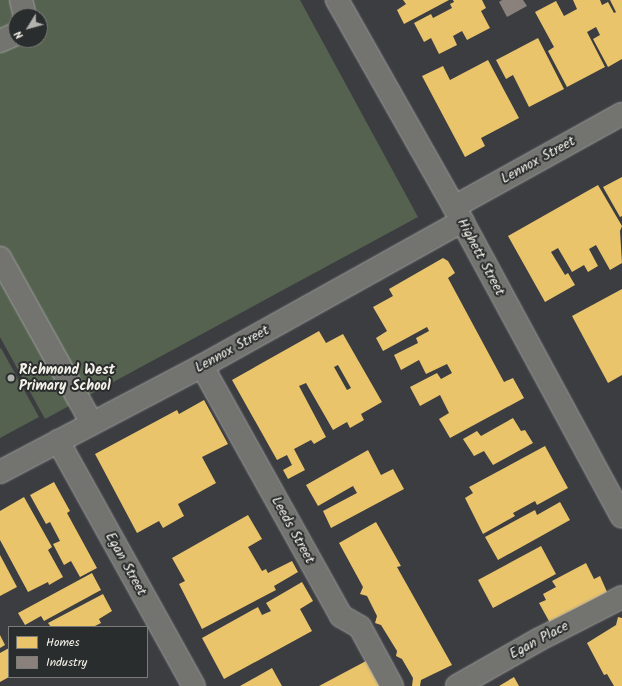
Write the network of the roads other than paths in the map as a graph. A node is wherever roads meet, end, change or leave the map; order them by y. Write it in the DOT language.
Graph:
graph roads {
  1 [pos="338,1"];
  2 [pos="622,114"];
  3 [pos="458,214"];
  4 [pos="0,258"];
  5 [pos="202,366"];
  6 [pos="92,423"];
  7 [pos="58,441"];
  8 [pos="0,472"];
  9 [pos="622,517"];
  10 [pos="622,597"];
  11 [pos="194,686"];
  12 [pos="392,686"];
  13 [pos="457,686"];
  1 -- 3 [label="street, Highett Street"];
  2 -- 3 [label="street, Lennox Street"];
  3 -- 5 [label="street, Lennox Street"];
  3 -- 9 [label="street, Highett Street"];
  4 -- 6 [label="street"];
  5 -- 6 [label="street, Lennox Street"];
  5 -- 12 [label="street, Leeds Street"];
  6 -- 7 [label="street, Lennox Street"];
  7 -- 8 [label="street, Lennox Street"];
  7 -- 11 [label="street, Egan Street"];
  10 -- 13 [label="street, Egan Place"];
}
